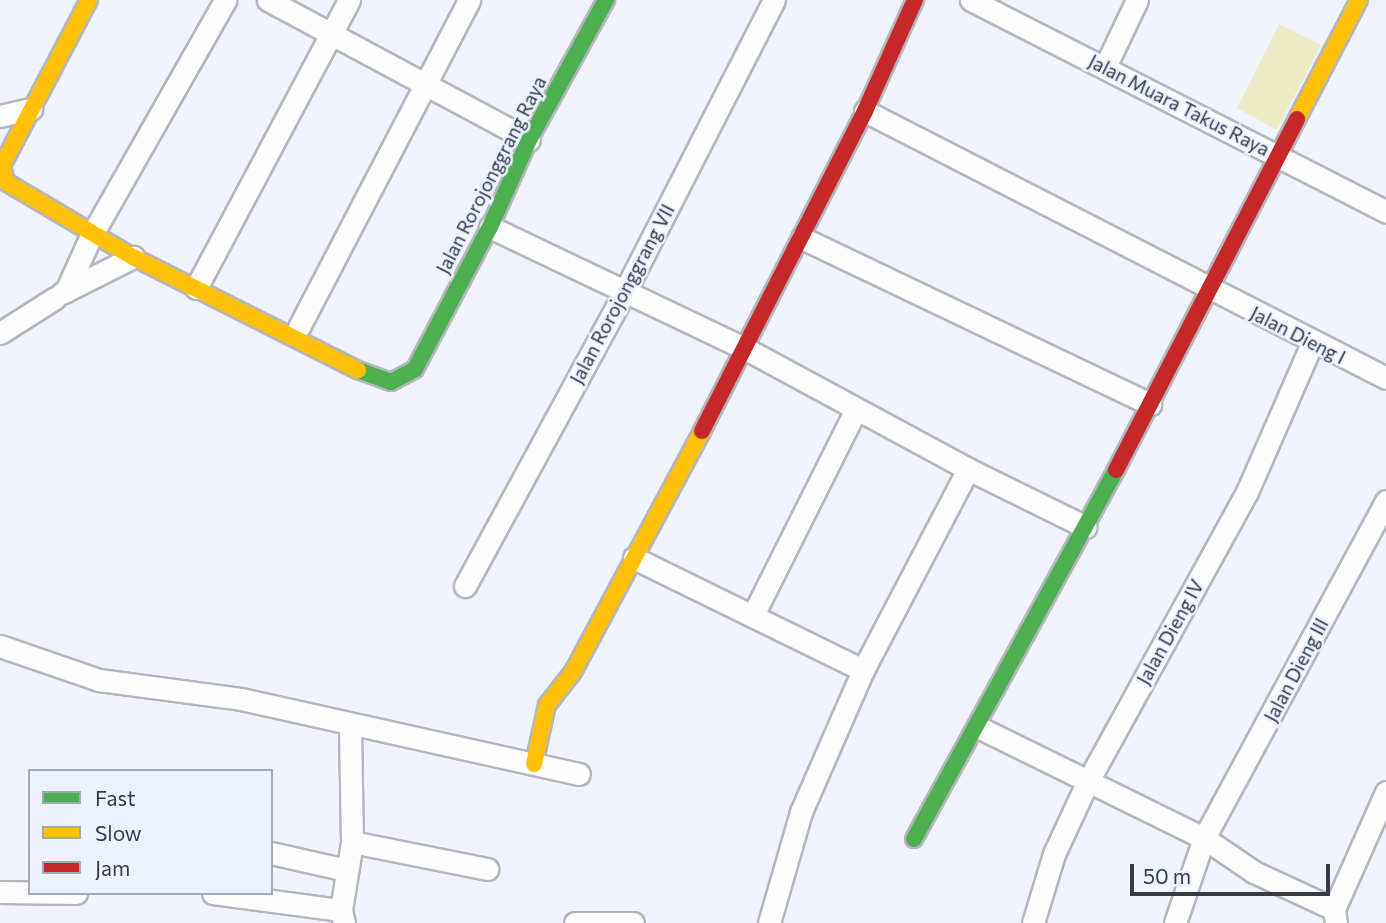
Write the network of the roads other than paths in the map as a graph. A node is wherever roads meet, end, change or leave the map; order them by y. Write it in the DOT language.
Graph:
graph roads {
  1 [pos="89,0"];
  2 [pos="225,0"];
  3 [pos="268,0"];
  4 [pos="349,0"];
  5 [pos="470,0"];
  6 [pos="606,0"];
  7 [pos="774,0"];
  8 [pos="915,0"];
  9 [pos="971,0"];
  10 [pos="1137,0"];
  11 [pos="1359,0"];
  12 [pos="997,6"];
  13 [pos="332,34"];
  14 [pos="1105,67"];
  15 [pos="424,86"];
  16 [pos="31,108"];
  17 [pos="865,111"];
  18 [pos="0,117"];
  19 [pos="529,140"];
  20 [pos="1280,158"];
  21 [pos="1386,211"];
  22 [pos="490,227"];
  23 [pos="93,233"];
  24 [pos="802,238"];
  25 [pos="133,257"];
  26 [pos="196,288"];
  27 [pos="625,291"];
  28 [pos="1211,291"];
  29 [pos="61,294"];
  30 [pos="299,327"];
  31 [pos="0,333"];
  32 [pos="1312,343"];
  33 [pos="746,349"];
  34 [pos="1386,378"];
  35 [pos="1150,404"];
  36 [pos="856,409"];
  37 [pos="968,469"];
  38 [pos="1386,501"];
  39 [pos="1086,527"];
  40 [pos="634,558"];
  41 [pos="465,586"];
  42 [pos="753,615"];
  43 [pos="0,646"];
  44 [pos="863,670"];
  45 [pos="350,724"];
  46 [pos="978,727"];
  47 [pos="534,764"];
  48 [pos="579,774"];
  49 [pos="1087,783"];
  50 [pos="1386,792"];
  51 [pos="1204,838"];
  52 [pos="914,839"];
  53 [pos="352,842"];
  54 [pos="273,853"];
  55 [pos="486,869"];
  56 [pos="346,870"];
  57 [pos="0,891"];
  58 [pos="28,892"];
  59 [pos="224,895"];
  60 [pos="342,916"];
  61 [pos="1335,916"];
  62 [pos="575,923"];
  63 [pos="633,923"];
  64 [pos="769,923"];
  65 [pos="1033,923"];
  66 [pos="1175,923"];
  1 -- 16 [label="street"];
  2 -- 23 [label="street"];
  3 -- 13 [label="street"];
  4 -- 13 [label="street"];
  5 -- 15 [label="street"];
  6 -- 19 [label="street, Jalan Rorojonggrang Raya"];
  7 -- 27 [label="street, Jalan Rorojonggrang VII"];
  8 -- 17 [label="street"];
  9 -- 12 [label="street, Jalan Muara Takus Raya"];
  10 -- 14 [label="street"];
  11 -- 20 [label="street"];
  12 -- 14 [label="street, Jalan Muara Takus Raya"];
  13 -- 15 [label="street"];
  13 -- 26 [label="street"];
  14 -- 20 [label="street, Jalan Muara Takus Raya"];
  15 -- 19 [label="street"];
  15 -- 30 [label="street"];
  16 -- 18 [label="street"];
  16 -- 23 [label="street"];
  17 -- 24 [label="street"];
  17 -- 28 [label="street, Jalan Dieng I"];
  19 -- 22 [label="street, Jalan Rorojonggrang Raya"];
  20 -- 21 [label="street, Jalan Muara Takus Raya"];
  20 -- 28 [label="street"];
  22 -- 26 [label="street, Jalan Rorojonggrang Raya"];
  22 -- 27 [label="street"];
  23 -- 25 [label="street"];
  23 -- 29 [label="street"];
  24 -- 33 [label="street"];
  24 -- 35 [label="street"];
  25 -- 26 [label="street"];
  25 -- 29 [label="street"];
  27 -- 33 [label="street"];
  27 -- 41 [label="street, Jalan Rorojonggrang VII"];
  28 -- 32 [label="street, Jalan Dieng I"];
  28 -- 35 [label="street"];
  29 -- 31 [label="street"];
  32 -- 34 [label="street, Jalan Dieng I"];
  32 -- 49 [label="street, Jalan Dieng IV"];
  33 -- 36 [label="street"];
  33 -- 40 [label="street"];
  35 -- 39 [label="street"];
  36 -- 37 [label="street"];
  36 -- 42 [label="street"];
  37 -- 39 [label="street"];
  37 -- 44 [label="street"];
  38 -- 51 [label="street, Jalan Dieng III"];
  39 -- 46 [label="street"];
  40 -- 42 [label="street"];
  40 -- 47 [label="street"];
  42 -- 44 [label="street"];
  43 -- 45 [label="street"];
  44 -- 64 [label="street"];
  45 -- 47 [label="street"];
  45 -- 53 [label="street"];
  46 -- 49 [label="street"];
  46 -- 52 [label="street"];
  47 -- 48 [label="street"];
  49 -- 51 [label="street"];
  49 -- 65 [label="street, Jalan Dieng IV"];
  50 -- 61 [label="street"];
  51 -- 61 [label="street"];
  51 -- 66 [label="street, Jalan Dieng III"];
  53 -- 55 [label="street"];
  53 -- 56 [label="street"];
  54 -- 56 [label="street"];
  56 -- 60 [label="street"];
  57 -- 58 [label="street"];
  59 -- 60 [label="street"];
  62 -- 63 [label="street"];
}
